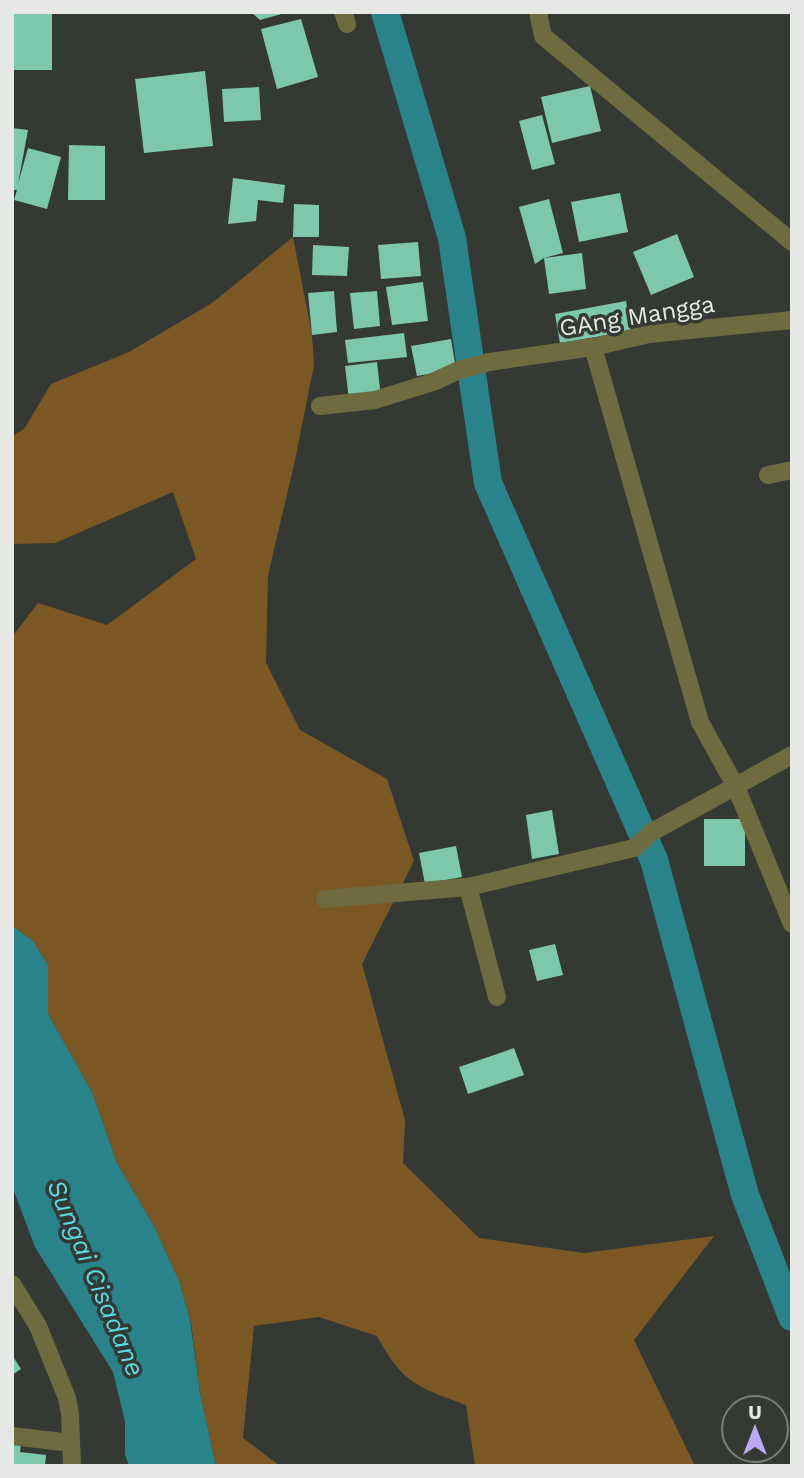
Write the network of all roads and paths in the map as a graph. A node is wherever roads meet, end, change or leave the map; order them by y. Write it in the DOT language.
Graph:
graph roads {
  1 [pos="538,12"];
  2 [pos="792,242"];
  3 [pos="792,320"];
  4 [pos="593,347"];
  5 [pos="320,406"];
  6 [pos="792,470"];
  7 [pos="768,475"];
  8 [pos="792,754"];
  9 [pos="736,787"];
  10 [pos="468,887"];
  11 [pos="325,899"];
  12 [pos="792,924"];
  13 [pos="497,997"];
  14 [pos="12,1284"];
  15 [pos="12,1436"];
  16 [pos="71,1443"];
  17 [pos="72,1466"];
  1 -- 2 [label="street"];
  3 -- 4 [label="street, GAng Mangga"];
  4 -- 5 [label="street, GAng Mangga"];
  4 -- 9 [label="street"];
  6 -- 7 [label="street"];
  8 -- 9 [label="street"];
  9 -- 10 [label="street"];
  9 -- 12 [label="street"];
  10 -- 11 [label="street"];
  10 -- 13 [label="street"];
  14 -- 16 [label="street"];
  15 -- 16 [label="street"];
  16 -- 17 [label="street"];
}
